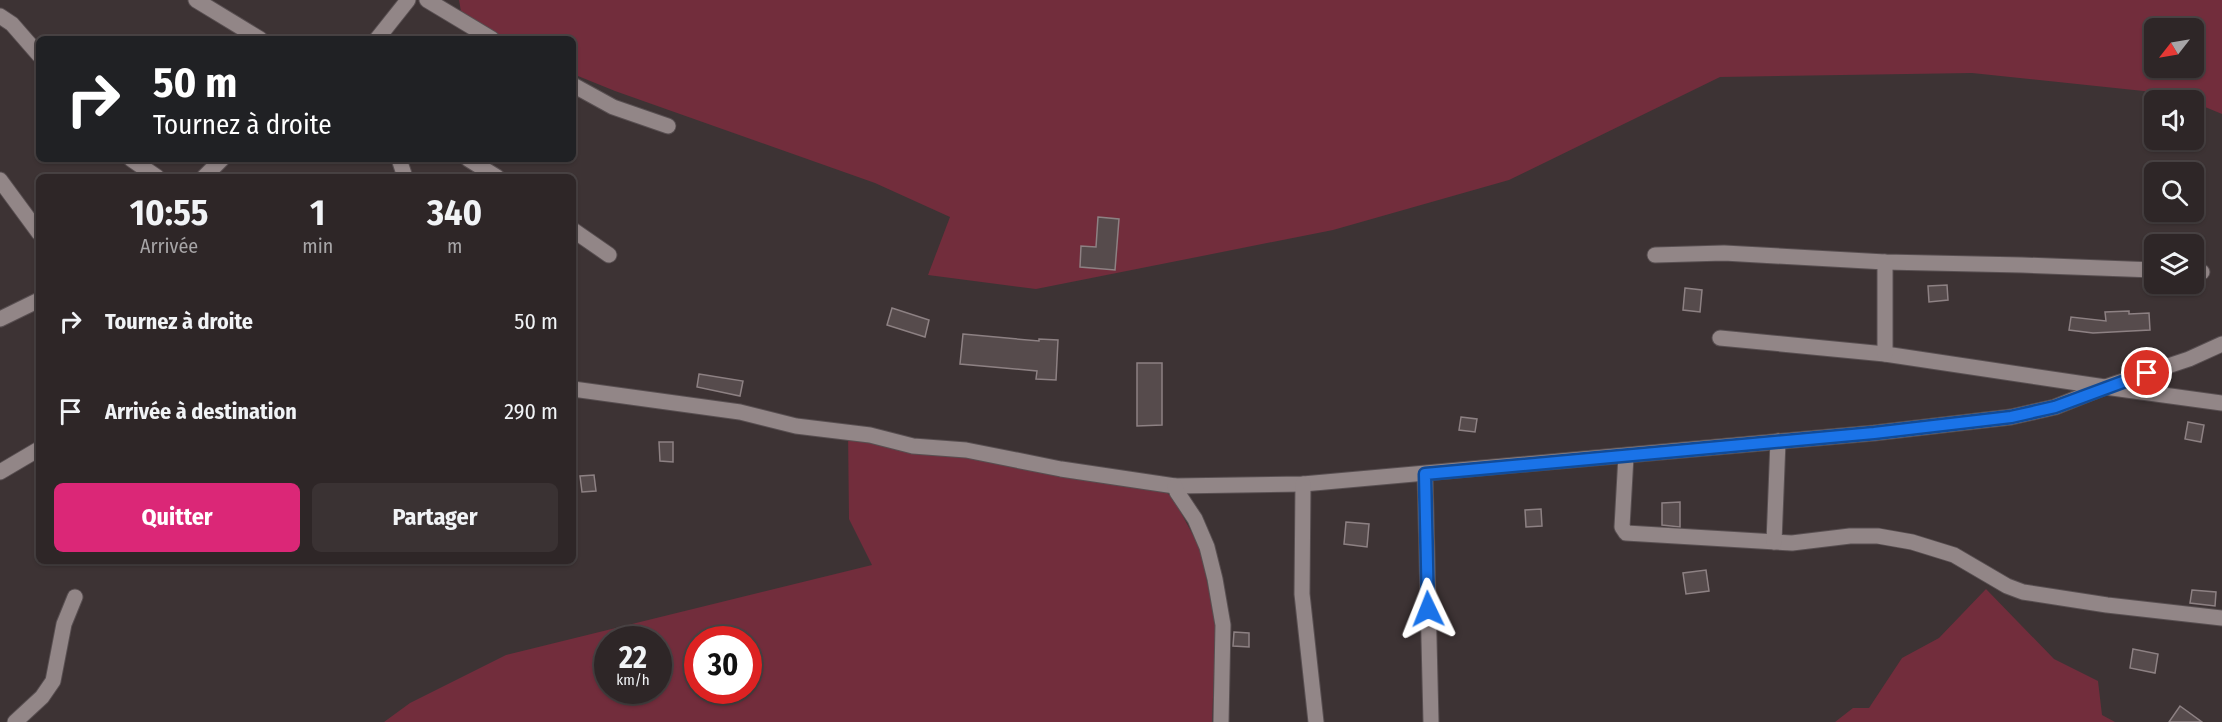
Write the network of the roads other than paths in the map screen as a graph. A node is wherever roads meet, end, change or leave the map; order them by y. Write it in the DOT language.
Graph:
graph roads {
  1 [pos="196,0"];
  2 [pos="408,0"];
  3 [pos="428,0"];
  4 [pos="0,16"];
  5 [pos="255,36"];
  6 [pos="378,36"];
  7 [pos="487,36"];
  8 [pos="36,52"];
  9 [pos="576,87"];
  10 [pos="668,126"];
  11 [pos="135,162"];
  12 [pos="219,162"];
  13 [pos="473,162"];
  14 [pos="153,174"];
  15 [pos="207,174"];
  16 [pos="492,174"];
  17 [pos="0,180"];
  18 [pos="36,229"];
  19 [pos="576,232"];
  20 [pos="609,255"];
  21 [pos="1655,255"];
  22 [pos="1885,262"];
  23 [pos="2144,270"];
  24 [pos="36,301"];
  25 [pos="0,319"];
  26 [pos="1719,338"];
  27 [pos="2222,344"];
  28 [pos="1885,354"];
  29 [pos="2105,387"];
  30 [pos="576,389"];
  31 [pos="2222,404"];
  32 [pos="1778,441"];
  33 [pos="36,451"];
  34 [pos="1626,456"];
  35 [pos="0,472"];
  36 [pos="1425,474"];
  37 [pos="1303,484"];
  38 [pos="1175,486"];
  39 [pos="1774,542"];
  40 [pos="75,597"];
  41 [pos="2222,618"];
  42 [pos="15,722"];
  43 [pos="1221,722"];
  44 [pos="1316,722"];
  45 [pos="1431,722"];
  1 -- 5 [label="street"];
  2 -- 6 [label="street"];
  3 -- 7 [label="street"];
  4 -- 8 [label="street"];
  9 -- 10 [label="street"];
  11 -- 14 [label="street"];
  12 -- 15 [label="street"];
  13 -- 16 [label="street"];
  17 -- 18 [label="street"];
  19 -- 20 [label="street"];
  21 -- 22 [label="street"];
  22 -- 23 [label="street"];
  22 -- 28 [label="street"];
  24 -- 25 [label="street"];
  26 -- 28 [label="street"];
  27 -- 29 [label="street"];
  28 -- 29 [label="street"];
  29 -- 31 [label="street"];
  29 -- 32 [label="street"];
  30 -- 38 [label="street"];
  32 -- 34 [label="street"];
  32 -- 39 [label="street"];
  33 -- 35 [label="street"];
  34 -- 36 [label="street"];
  34 -- 39 [label="street"];
  36 -- 37 [label="street"];
  36 -- 45 [label="street"];
  37 -- 38 [label="street"];
  37 -- 44 [label="street"];
  38 -- 43 [label="street"];
  39 -- 41 [label="street"];
  40 -- 42 [label="street"];
}
